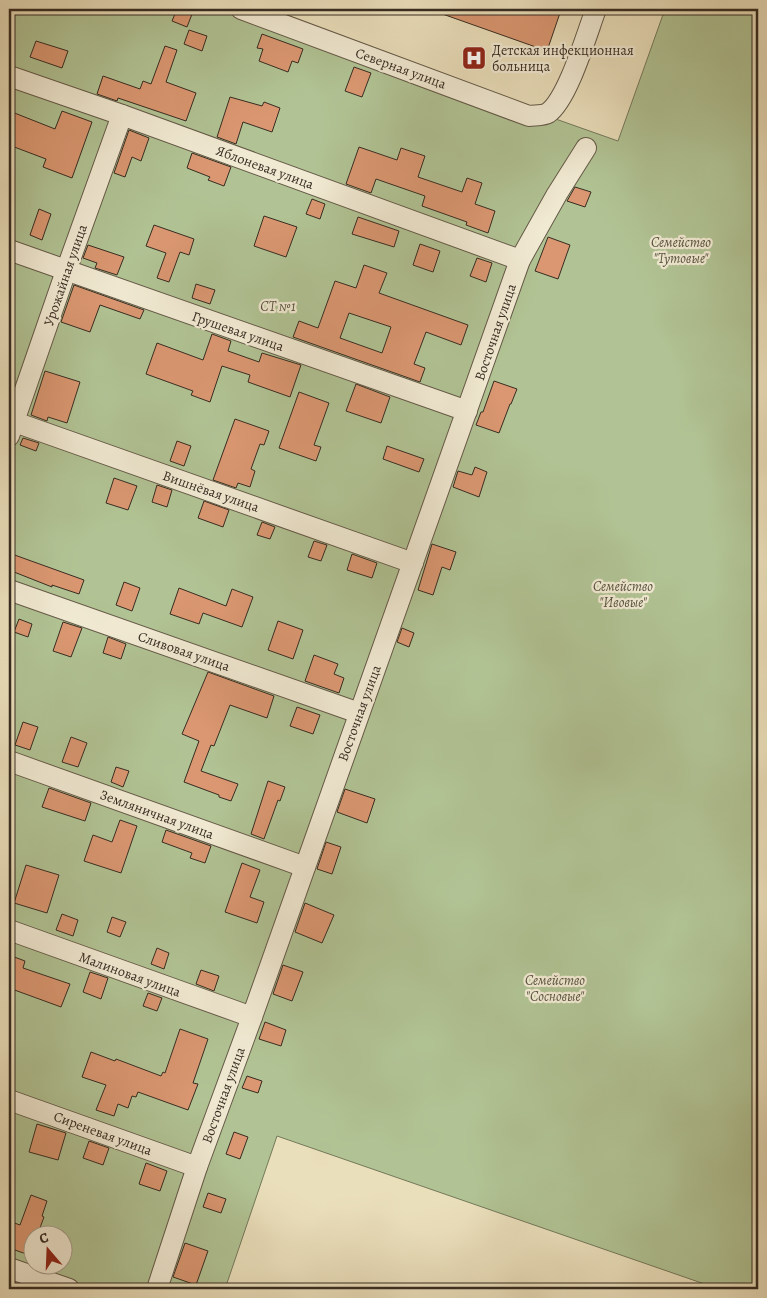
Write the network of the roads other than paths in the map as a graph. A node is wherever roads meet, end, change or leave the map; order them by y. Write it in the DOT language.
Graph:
graph roads {
  1 [pos="241,9"];
  2 [pos="596,9"];
  3 [pos="9,76"];
  4 [pos="122,115"];
  5 [pos="586,148"];
  6 [pos="9,250"];
  7 [pos="520,260"];
  8 [pos="66,271"];
  9 [pos="467,411"];
  10 [pos="10,426"];
  11 [pos="413,563"];
  12 [pos="9,590"];
  13 [pos="359,713"];
  14 [pos="9,761"];
  15 [pos="305,866"];
  16 [pos="9,930"];
  17 [pos="252,1018"];
  18 [pos="9,1100"];
  19 [pos="197,1167"];
  20 [pos="9,1268"];
  21 [pos="69,1289"];
  22 [pos="157,1289"];
  1 -- 2 [label="street, Северная улица"];
  3 -- 4 [label="street, Яблоневая улица"];
  4 -- 7 [label="street, Яблоневая улица"];
  4 -- 8 [label="street, Урожайная улица"];
  5 -- 7 [label="street, Восточная улица"];
  6 -- 8 [label="street, Грушевая улица"];
  7 -- 9 [label="street, Восточная улица"];
  8 -- 9 [label="street, Грушевая улица"];
  8 -- 10 [label="street, Урожайная улица"];
  9 -- 11 [label="street, Восточная улица"];
  10 -- 11 [label="street, Вишнёвая улица"];
  11 -- 13 [label="street, Восточная улица"];
  12 -- 13 [label="street, Сливовая улица"];
  13 -- 15 [label="street, Восточная улица"];
  14 -- 15 [label="street, Земляничная улица"];
  15 -- 17 [label="street, Восточная улица"];
  16 -- 17 [label="street, Малиновая улица"];
  17 -- 19 [label="street, Восточная улица"];
  18 -- 19 [label="street, Сиреневая улица"];
  19 -- 22 [label="street, Восточная улица"];
  20 -- 21 [label="street"];
}
